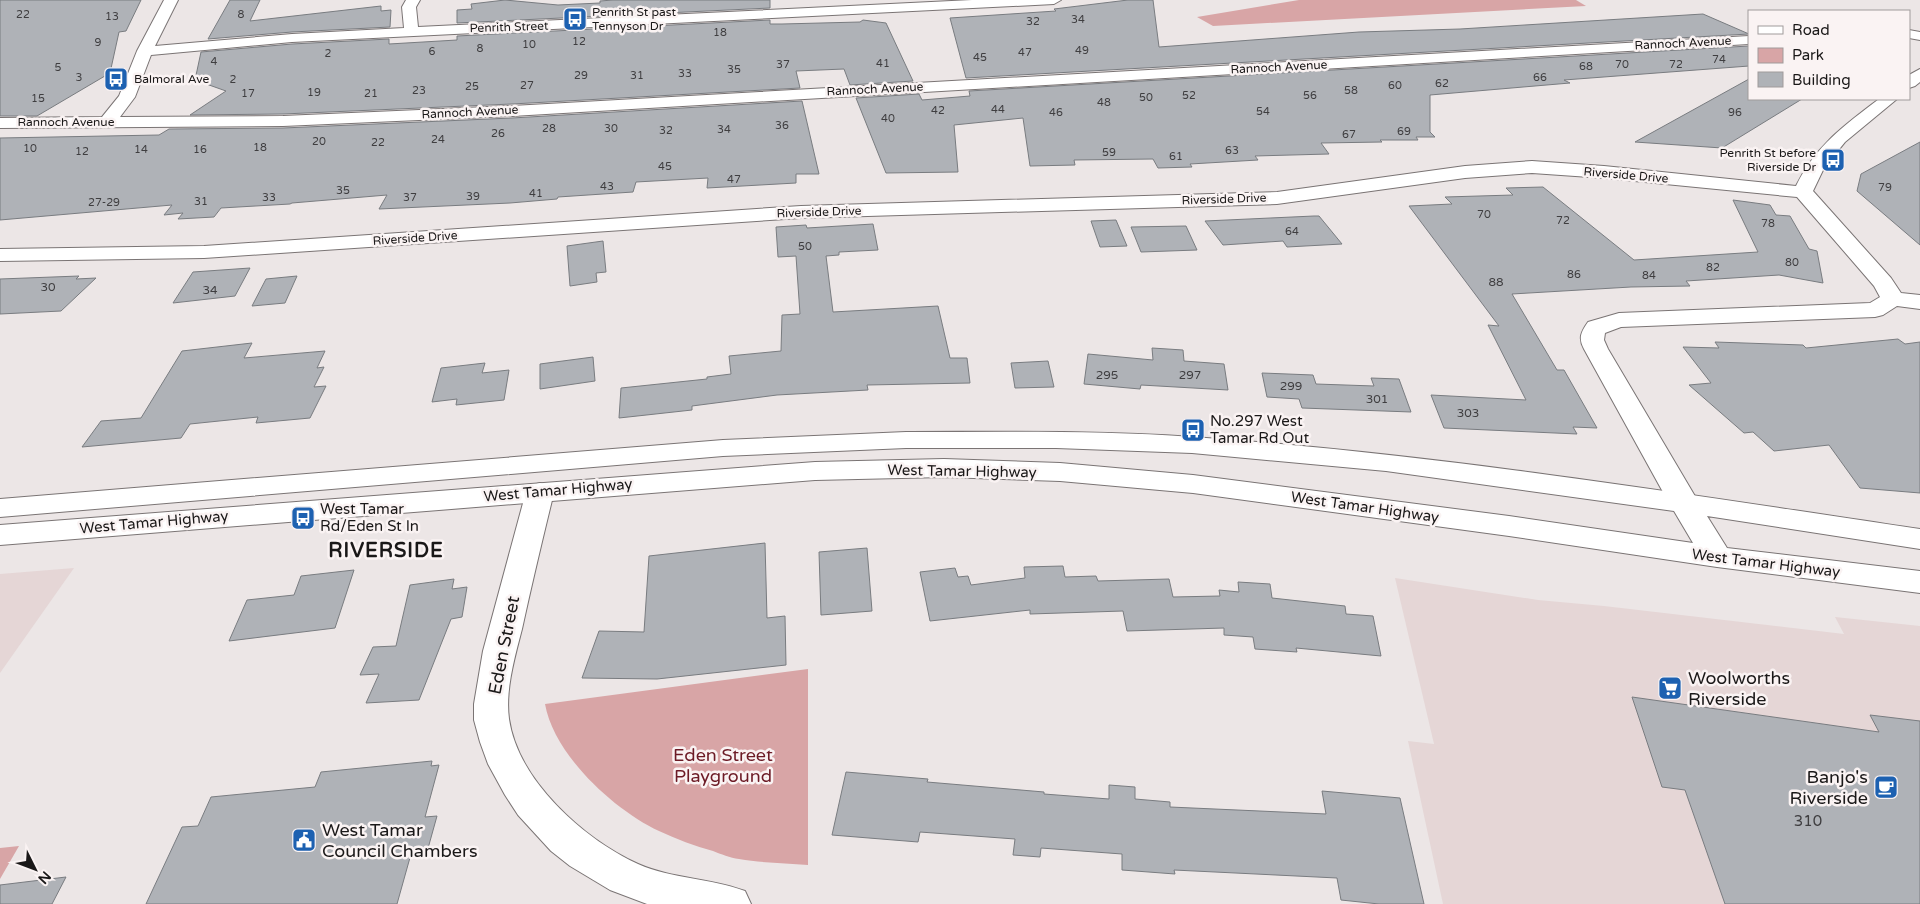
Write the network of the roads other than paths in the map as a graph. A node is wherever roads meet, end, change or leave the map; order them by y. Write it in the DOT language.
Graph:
graph roads {
  1 [pos="171,0"];
  2 [pos="413,0"];
  3 [pos="1054,0"];
  4 [pos="411,31"];
  5 [pos="1748,40"];
  6 [pos="144,51"];
  7 [pos="1920,74"];
  8 [pos="1910,82"];
  9 [pos="1888,100"];
  10 [pos="107,122"];
  11 [pos="0,123"];
  12 [pos="1803,192"];
  13 [pos="0,255"];
  14 [pos="1893,299"];
  15 [pos="1920,302"];
  16 [pos="540,492"];
  17 [pos="1684,503"];
  18 [pos="0,508"];
  19 [pos="0,535"];
  20 [pos="1920,539"];
  21 [pos="1717,557"];
  22 [pos="1920,582"];
  23 [pos="730,904"];
  1 -- 6 [label="main road"];
  2 -- 4 [label="main road"];
  3 -- 4 [label="main road, Penrith Street"];
  4 -- 6 [label="main road, Penrith Street"];
  5 -- 10 [label="main road, Rannoch Avenue"];
  6 -- 10 [label="main road"];
  7 -- 8 [label="main road"];
  9 -- 12 [label="main road"];
  10 -- 11 [label="main road, Rannoch Avenue"];
  12 -- 13 [label="main road, Riverside Drive"];
  12 -- 14 [label="main road"];
  14 -- 15 [label="main road"];
  14 -- 17 [label="main road"];
  16 -- 19 [label="main road, West Tamar Highway"];
  16 -- 21 [label="main road, West Tamar Highway"];
  16 -- 23 [label="main road, Eden Street"];
  17 -- 18 [label="main road, West Tamar Highway"];
  17 -- 20 [label="main road, West Tamar Highway"];
  17 -- 21 [label="main road"];
  21 -- 22 [label="main road, West Tamar Highway"];
}
